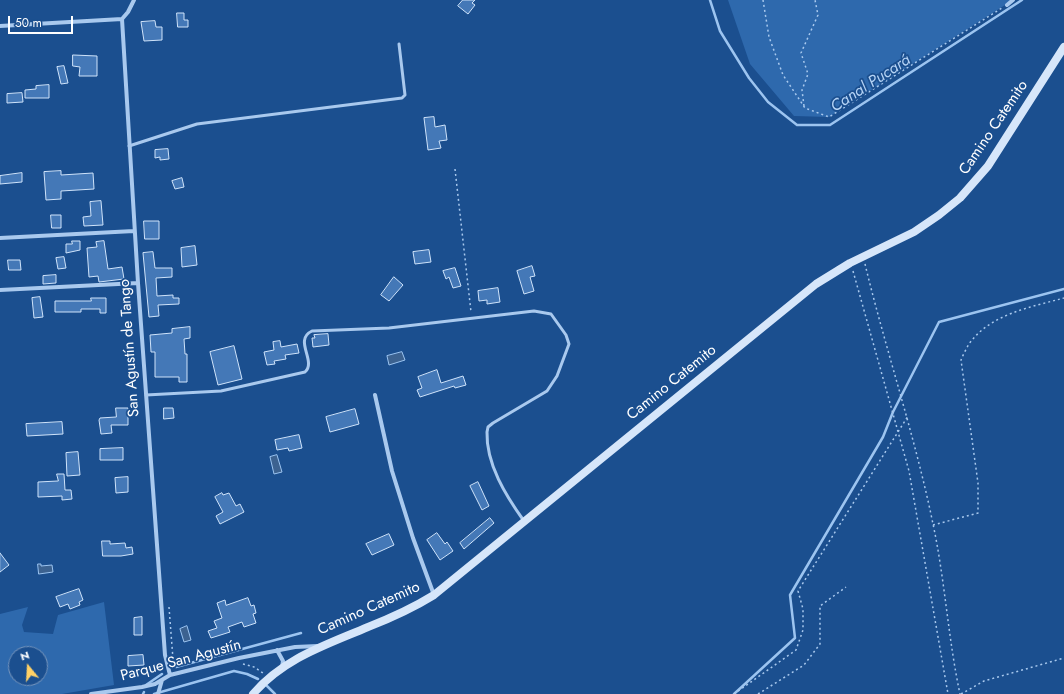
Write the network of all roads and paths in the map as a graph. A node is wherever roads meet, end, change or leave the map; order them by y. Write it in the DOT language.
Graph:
graph roads {
  1 [pos="134,0"];
  2 [pos="763,0"];
  3 [pos="815,0"];
  4 [pos="1013,0"];
  5 [pos="1007,5"];
  6 [pos="122,19"];
  7 [pos="0,26"];
  8 [pos="399,44"];
  9 [pos="1064,47"];
  10 [pos="804,108"];
  11 [pos="129,146"];
  12 [pos="455,169"];
  13 [pos="134,231"];
  14 [pos="0,238"];
  15 [pos="863,256"];
  16 [pos="850,263"];
  17 [pos="138,283"];
  18 [pos="0,290"];
  19 [pos="1064,298"];
  20 [pos="471,318"];
  21 [pos="146,395"];
  22 [pos="375,395"];
  23 [pos="908,416"];
  24 [pos="898,432"];
  25 [pos="525,523"];
  26 [pos="933,525"];
  27 [pos="846,587"];
  28 [pos="434,595"];
  29 [pos="320,646"];
  30 [pos="277,650"];
  31 [pos="1064,658"];
  32 [pos="240,664"];
  33 [pos="282,667"];
  34 [pos="170,675"];
  35 [pos="270,677"];
  36 [pos="162,679"];
  37 [pos="91,694"];
  38 [pos="158,694"];
  39 [pos="254,694"];
  40 [pos="734,694"];
  41 [pos="758,694"];
  42 [pos="948,694"];
  43 [pos="960,694"];
  1 -- 6 [label="street"];
  2 -- 10 [label="path"];
  3 -- 10 [label="path"];
  4 -- 5 [label="street"];
  5 -- 10 [label="path"];
  6 -- 7 [label="street"];
  6 -- 11 [label="street, San Agustín de Tango"];
  8 -- 11 [label="lane"];
  9 -- 15 [label="main road, Camino Catemito"];
  11 -- 13 [label="street, San Agustín de Tango"];
  12 -- 20 [label="path"];
  13 -- 14 [label="street"];
  13 -- 17 [label="street, San Agustín de Tango"];
  15 -- 16 [label="main road, Camino Catemito"];
  15 -- 23 [label="path"];
  16 -- 24 [label="path"];
  16 -- 25 [label="main road, Camino Catemito"];
  17 -- 18 [label="street"];
  17 -- 21 [label="street, San Agustín de Tango"];
  19 -- 26 [label="path"];
  20 -- 21 [label="lane"];
  20 -- 25 [label="lane"];
  21 -- 34 [label="street, San Agustín de Tango"];
  22 -- 28 [label="street"];
  23 -- 24 [label="path"];
  23 -- 26 [label="path"];
  24 -- 40 [label="path"];
  24 -- 42 [label="path"];
  25 -- 28 [label="main road, Camino Catemito"];
  26 -- 43 [label="path"];
  27 -- 41 [label="path"];
  28 -- 29 [label="main road, Camino Catemito"];
  29 -- 30 [label="street, Parque San Agustín"];
  29 -- 33 [label="main road, Camino Catemito"];
  30 -- 33 [label="street"];
  30 -- 34 [label="street, Parque San Agustín"];
  31 -- 43 [label="path"];
  32 -- 35 [label="path"];
  33 -- 35 [label="main road, Camino Catemito"];
  34 -- 36 [label="street, Parque San Agustín"];
  35 -- 39 [label="main road, Camino Catemito"];
  36 -- 37 [label="street, Parque San Agustín"];
  36 -- 38 [label="street"];
}
